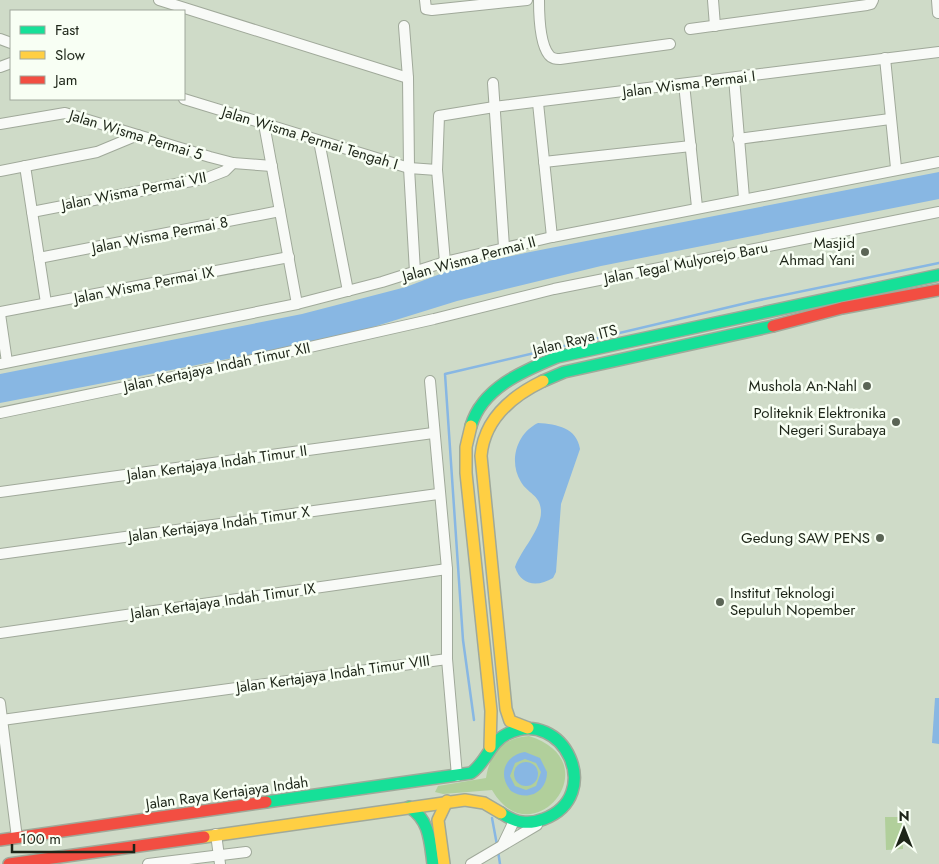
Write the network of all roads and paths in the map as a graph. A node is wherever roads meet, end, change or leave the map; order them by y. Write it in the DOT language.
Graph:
graph roads {
  1 [pos="159,0"];
  2 [pos="425,0"];
  3 [pos="527,0"];
  4 [pos="539,0"];
  5 [pos="713,0"];
  6 [pos="937,0"];
  7 [pos="872,2"];
  8 [pos="938,13"];
  9 [pos="404,26"];
  10 [pos="714,26"];
  11 [pos="690,29"];
  12 [pos="670,44"];
  13 [pos="939,52"];
  14 [pos="885,58"];
  15 [pos="408,78"];
  16 [pos="734,78"];
  17 [pos="493,83"];
  18 [pos="684,84"];
  19 [pos="185,99"];
  20 [pos="538,103"];
  21 [pos="494,107"];
  22 [pos="890,119"];
  23 [pos="0,124"];
  24 [pos="264,124"];
  25 [pos="138,135"];
  26 [pos="738,140"];
  27 [pos="319,141"];
  28 [pos="691,146"];
  29 [pos="544,162"];
  30 [pos="939,162"];
  31 [pos="233,163"];
  32 [pos="25,166"];
  33 [pos="272,166"];
  34 [pos="896,168"];
  35 [pos="414,169"];
  36 [pos="433,170"];
  37 [pos="0,171"];
  38 [pos="744,198"];
  39 [pos="696,207"];
  40 [pos="280,211"];
  41 [pos="32,212"];
  42 [pos="939,212"];
  43 [pos="552,237"];
  44 [pos="504,248"];
  45 [pos="39,258"];
  46 [pos="289,258"];
  47 [pos="444,262"];
  48 [pos="414,272"];
  49 [pos="939,274"];
  50 [pos="939,290"];
  51 [pos="348,291"];
  52 [pos="46,303"];
  53 [pos="298,304"];
  54 [pos="0,313"];
  55 [pos="742,318"];
  56 [pos="434,319"];
  57 [pos="727,321"];
  58 [pos="747,332"];
  59 [pos="731,336"];
  60 [pos="3,363"];
  61 [pos="430,381"];
  62 [pos="0,412"];
  63 [pos="433,433"];
  64 [pos="0,492"];
  65 [pos="438,494"];
  66 [pos="488,539"];
  67 [pos="472,540"];
  68 [pos="0,554"];
  69 [pos="489,556"];
  70 [pos="474,558"];
  71 [pos="447,569"];
  72 [pos="0,633"];
  73 [pos="447,658"];
  74 [pos="0,703"];
  75 [pos="2,720"];
  76 [pos="530,729"];
  77 [pos="490,747"];
  78 [pos="457,776"];
  79 [pos="412,783"];
  80 [pos="431,788"];
  81 [pos="442,802"];
  82 [pos="412,806"];
  83 [pos="544,820"];
  84 [pos="514,821"];
  85 [pos="216,834"];
  86 [pos="17,838"];
  87 [pos="0,840"];
  88 [pos="499,846"];
  89 [pos="246,852"];
  90 [pos="219,860"];
  91 [pos="22,862"];
  92 [pos="159,863"];
  93 [pos="8,864"];
  94 [pos="148,864"];
  95 [pos="432,864"];
  96 [pos="444,864"];
  97 [pos="471,864"];
  1 -- 15 [label="street"];
  2 -- 3 [label="street"];
  4 -- 12 [label="street"];
  5 -- 10 [label="street"];
  6 -- 8 [label="street"];
  7 -- 10 [label="street"];
  9 -- 15 [label="street"];
  10 -- 11 [label="street"];
  13 -- 14 [label="street, Jalan Wisma Permai I"];
  14 -- 16 [label="street, Jalan Wisma Permai I"];
  14 -- 22 [label="street"];
  15 -- 35 [label="street"];
  16 -- 18 [label="street, Jalan Wisma Permai I"];
  16 -- 26 [label="street"];
  17 -- 21 [label="street"];
  18 -- 20 [label="street, Jalan Wisma Permai I"];
  18 -- 28 [label="street"];
  19 -- 24 [label="street, Jalan Wisma Permai Tengah I"];
  20 -- 21 [label="street, Jalan Wisma Permai I"];
  20 -- 29 [label="street"];
  21 -- 36 [label="street, Jalan Wisma Permai I"];
  21 -- 44 [label="street"];
  22 -- 26 [label="street"];
  22 -- 34 [label="street"];
  23 -- 25 [label="street, Jalan Wisma Permai 5"];
  24 -- 27 [label="street, Jalan Wisma Permai Tengah I"];
  24 -- 33 [label="street"];
  25 -- 31 [label="street, Jalan Wisma Permai 5"];
  25 -- 32 [label="street"];
  26 -- 38 [label="street"];
  27 -- 35 [label="street, Jalan Wisma Permai Tengah I"];
  27 -- 51 [label="street"];
  28 -- 29 [label="street"];
  28 -- 39 [label="street"];
  29 -- 43 [label="street"];
  30 -- 34 [label="street, Jalan Wisma Permai II"];
  31 -- 33 [label="street, Jalan Wisma Permai 5"];
  31 -- 41 [label="street, Jalan Wisma Permai VII"];
  32 -- 37 [label="street"];
  32 -- 41 [label="street"];
  33 -- 40 [label="street"];
  34 -- 38 [label="street, Jalan Wisma Permai II"];
  35 -- 36 [label="street, Jalan Wisma Permai Tengah I"];
  35 -- 48 [label="street"];
  36 -- 47 [label="street"];
  38 -- 39 [label="street, Jalan Wisma Permai II"];
  39 -- 43 [label="street, Jalan Wisma Permai II"];
  40 -- 45 [label="street, Jalan Wisma Permai 8"];
  40 -- 46 [label="street"];
  41 -- 45 [label="street"];
  42 -- 56 [label="street, Jalan Tegal Mulyorejo Baru"];
  43 -- 44 [label="street, Jalan Wisma Permai II"];
  44 -- 47 [label="street, Jalan Wisma Permai II"];
  45 -- 52 [label="street"];
  46 -- 52 [label="street, Jalan Wisma Permai IX"];
  46 -- 53 [label="street"];
  47 -- 48 [label="street, Jalan Wisma Permai II"];
  48 -- 51 [label="street, Jalan Wisma Permai II"];
  49 -- 55 [label="main road, Jalan Raya ITS"];
  50 -- 58 [label="main road, Jalan Raya ITS"];
  51 -- 53 [label="street, Jalan Wisma Permai II"];
  52 -- 54 [label="street, Jalan Wisma Permai IX"];
  53 -- 60 [label="street, Jalan Wisma Permai II"];
  54 -- 60 [label="street"];
  55 -- 57 [label="main road, Jalan Raya ITS"];
  55 -- 58 [label="main road"];
  56 -- 62 [label="street, Jalan Kertajaya Indah Timur XII"];
  57 -- 59 [label="main road"];
  57 -- 67 [label="main road, Jalan Raya ITS"];
  58 -- 59 [label="main road, Jalan Raya ITS"];
  59 -- 66 [label="main road, Jalan Raya ITS"];
  61 -- 63 [label="street, Jalan Kertajaya Indah Timur VIII"];
  63 -- 64 [label="street, Jalan Kertajaya Indah Timur II"];
  63 -- 65 [label="street, Jalan Kertajaya Indah Timur VIII"];
  65 -- 68 [label="street, Jalan Kertajaya Indah Timur X"];
  65 -- 71 [label="street, Jalan Kertajaya Indah Timur VIII"];
  66 -- 67 [label="main road"];
  66 -- 69 [label="main road, Jalan Raya ITS"];
  67 -- 70 [label="main road, Jalan Raya ITS"];
  69 -- 70 [label="main road"];
  69 -- 76 [label="main road, Jalan Raya ITS"];
  70 -- 77 [label="main road, Jalan Raya ITS"];
  71 -- 72 [label="street, Jalan Kertajaya Indah Timur IX"];
  71 -- 73 [label="street, Jalan Kertajaya Indah Timur VIII"];
  73 -- 75 [label="street, Jalan Kertajaya Indah Timur VIII"];
  73 -- 78 [label="street"];
  74 -- 75 [label="street"];
  75 -- 86 [label="street"];
  76 -- 77 [label="main road"];
  76 -- 83 [label="main road, Jalan Raya ITS"];
  77 -- 78 [label="main road, Jalan Raya Kertajaya Indah"];
  78 -- 80 [label="main road, Jalan Raya Kertajaya Indah"];
  79 -- 80 [label="main road, Jalan Raya Kertajaya Indah"];
  79 -- 82 [label="main road"];
  79 -- 86 [label="main road, Jalan Raya Kertajaya Indah"];
  80 -- 81 [label="main road"];
  81 -- 82 [label="main road"];
  81 -- 84 [label="main road"];
  81 -- 96 [label="main road"];
  82 -- 85 [label="main road"];
  82 -- 95 [label="main road"];
  83 -- 84 [label="main road"];
  83 -- 88 [label="street"];
  84 -- 88 [label="street"];
  85 -- 90 [label="street"];
  85 -- 91 [label="main road"];
  86 -- 87 [label="main road, Jalan Raya Kertajaya Indah"];
  86 -- 91 [label="main road"];
  88 -- 97 [label="street"];
  89 -- 90 [label="street"];
  90 -- 92 [label="street"];
  91 -- 93 [label="main road"];
  92 -- 94 [label="street"];
}
